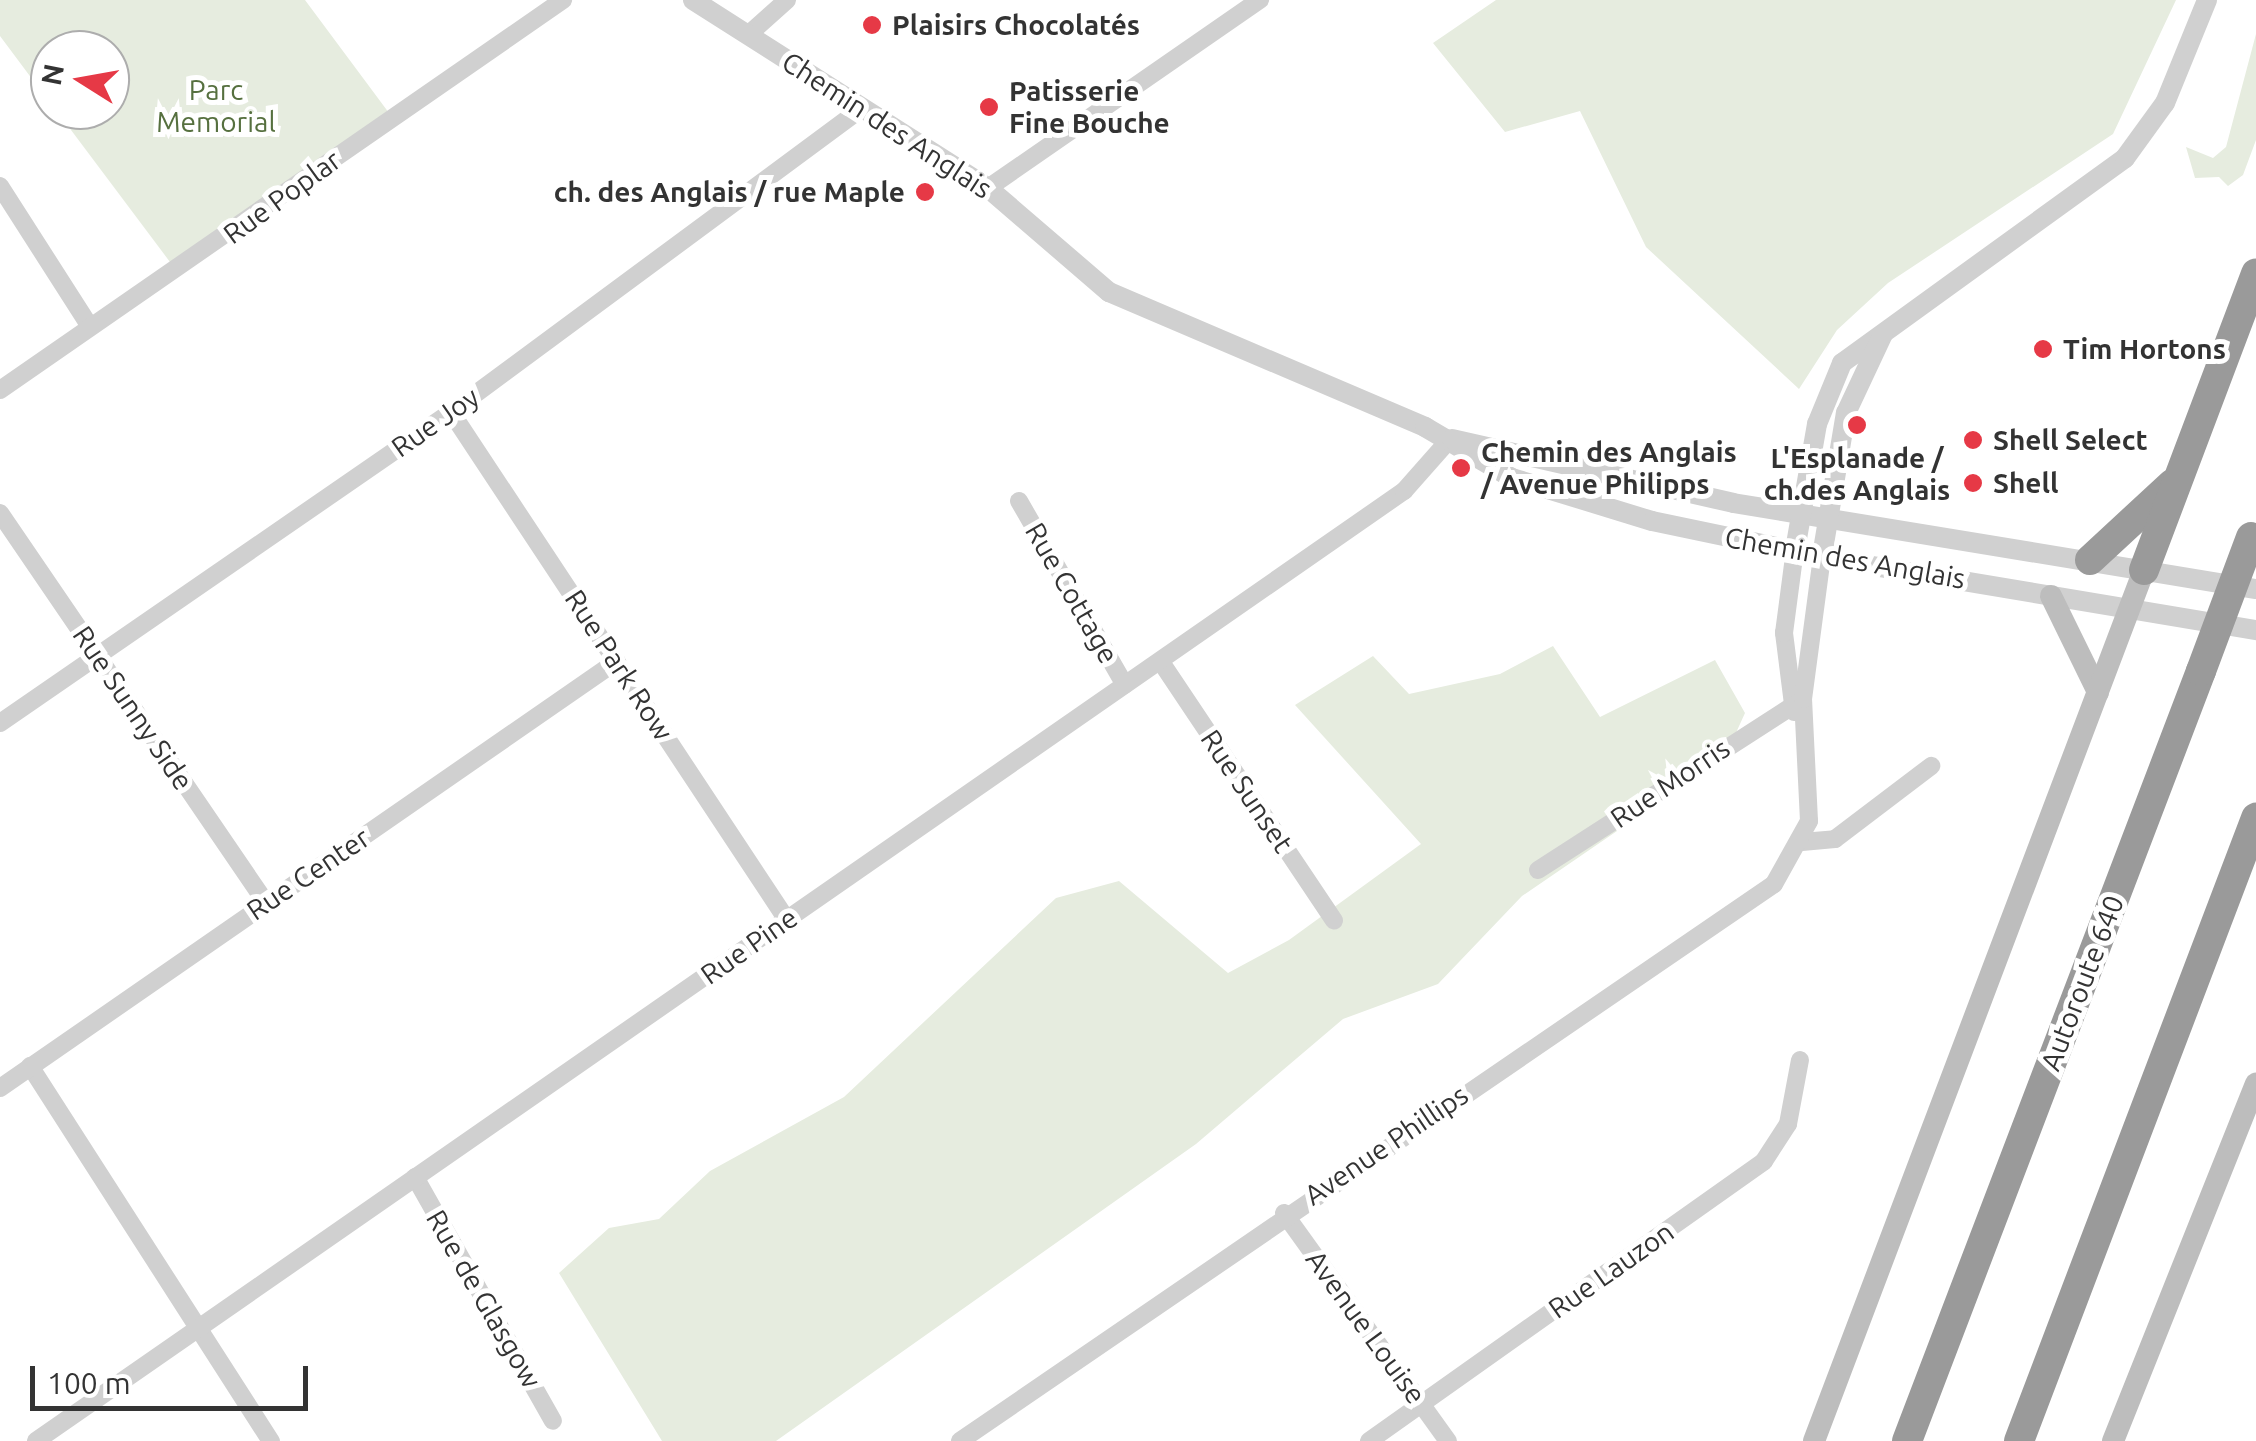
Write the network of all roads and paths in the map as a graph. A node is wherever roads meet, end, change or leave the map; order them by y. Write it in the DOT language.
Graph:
graph roads {
  1 [pos="563,0"];
  2 [pos="693,0"];
  3 [pos="787,0"];
  4 [pos="1260,0"];
  5 [pos="2207,0"];
  6 [pos="748,34"];
  7 [pos="861,109"];
  8 [pos="0,186"];
  9 [pos="988,188"];
  10 [pos="2256,273"];
  11 [pos="1912,306"];
  12 [pos="90,327"];
  13 [pos="0,390"];
  14 [pos="451,412"];
  15 [pos="1450,439"];
  16 [pos="2180,476"];
  17 [pos="1019,501"];
  18 [pos="0,513"];
  19 [pos="1802,513"];
  20 [pos="1830,518"];
  21 [pos="2254,530"];
  22 [pos="1795,550"];
  23 [pos="1822,556"];
  24 [pos="2090,560"];
  25 [pos="2144,570"];
  26 [pos="2256,589"];
  27 [pos="2051,596"];
  28 [pos="2130,609"];
  29 [pos="2256,630"];
  30 [pos="97,656"];
  31 [pos="617,661"];
  32 [pos="1162,662"];
  33 [pos="1126,685"];
  34 [pos="2098,692"];
  35 [pos="1797,701"];
  36 [pos="0,724"];
  37 [pos="1931,766"];
  38 [pos="2256,818"];
  39 [pos="1802,842"];
  40 [pos="1538,870"];
  41 [pos="266,903"];
  42 [pos="786,920"];
  43 [pos="1334,920"];
  44 [pos="1800,1060"];
  45 [pos="30,1066"];
  46 [pos="2256,1084"];
  47 [pos="0,1088"];
  48 [pos="414,1177"];
  49 [pos="1284,1213"];
  50 [pos="196,1328"];
  51 [pos="1422,1404"];
  52 [pos="553,1421"];
  53 [pos="36,1441"];
  54 [pos="271,1441"];
  55 [pos="960,1441"];
  56 [pos="1369,1441"];
  57 [pos="1448,1441"];
  58 [pos="1814,1441"];
  59 [pos="1907,1441"];
  60 [pos="2019,1441"];
  61 [pos="2113,1441"];
  1 -- 12 [label="street, Rue Poplar"];
  2 -- 6 [label="street, Chemin des Anglais"];
  3 -- 6 [label="street"];
  4 -- 9 [label="street"];
  5 -- 11 [label="street"];
  6 -- 7 [label="street, Chemin des Anglais"];
  7 -- 9 [label="street, Chemin des Anglais"];
  7 -- 14 [label="street, Rue Joy"];
  8 -- 12 [label="street"];
  9 -- 15 [label="street, Chemin des Anglais"];
  10 -- 16 [label="highway"];
  11 -- 19 [label="street"];
  11 -- 20 [label="street"];
  12 -- 13 [label="street, Rue Poplar"];
  14 -- 30 [label="street, Rue Joy"];
  14 -- 31 [label="street, Rue Park Row"];
  15 -- 19 [label="street, Chemin des Anglais"];
  15 -- 22 [label="street, Chemin des Anglais"];
  15 -- 32 [label="street, Rue Pine"];
  16 -- 24 [label="highway"];
  16 -- 25 [label="highway"];
  17 -- 33 [label="street, Rue Cottage"];
  18 -- 30 [label="street, Rue Sunny Side"];
  19 -- 20 [label="street, Chemin des Anglais"];
  19 -- 22 [label="street"];
  20 -- 23 [label="street"];
  20 -- 24 [label="street, Chemin des Anglais"];
  21 -- 59 [label="highway, Autoroute 640, bridge"];
  22 -- 23 [label="street, Chemin des Anglais"];
  22 -- 35 [label="street, Avenue Phillips"];
  23 -- 27 [label="street, Chemin des Anglais"];
  23 -- 35 [label="street, Avenue Phillips"];
  24 -- 25 [label="street, Chemin des Anglais"];
  25 -- 26 [label="street, Chemin des Anglais"];
  25 -- 28 [label="main road"];
  27 -- 28 [label="street, Chemin des Anglais"];
  27 -- 34 [label="main road"];
  28 -- 29 [label="street, Chemin des Anglais"];
  28 -- 34 [label="main road"];
  30 -- 36 [label="street, Rue Joy"];
  30 -- 41 [label="street, Rue Sunny Side"];
  31 -- 41 [label="street, Rue Center"];
  31 -- 42 [label="street, Rue Park Row"];
  32 -- 33 [label="street, Rue Pine"];
  32 -- 43 [label="street, Rue Sunset"];
  33 -- 42 [label="street, Rue Pine"];
  34 -- 58 [label="main road"];
  35 -- 39 [label="street, Avenue Phillips"];
  35 -- 40 [label="street, Rue Morris"];
  37 -- 39 [label="street"];
  38 -- 60 [label="highway"];
  39 -- 49 [label="street, Avenue Phillips"];
  41 -- 45 [label="street, Rue Center"];
  42 -- 48 [label="street, Rue Pine"];
  44 -- 51 [label="street, Rue Lauzon"];
  45 -- 47 [label="street, Rue Center"];
  45 -- 50 [label="street"];
  46 -- 61 [label="main road"];
  48 -- 50 [label="street, Rue Pine"];
  48 -- 52 [label="street, Rue de Glasgow"];
  49 -- 51 [label="street, Avenue Louise"];
  49 -- 55 [label="street, Avenue Phillips"];
  50 -- 53 [label="street, Rue Pine"];
  50 -- 54 [label="street"];
  51 -- 56 [label="street, Rue Lauzon"];
  51 -- 57 [label="street, Avenue Louise"];
}
